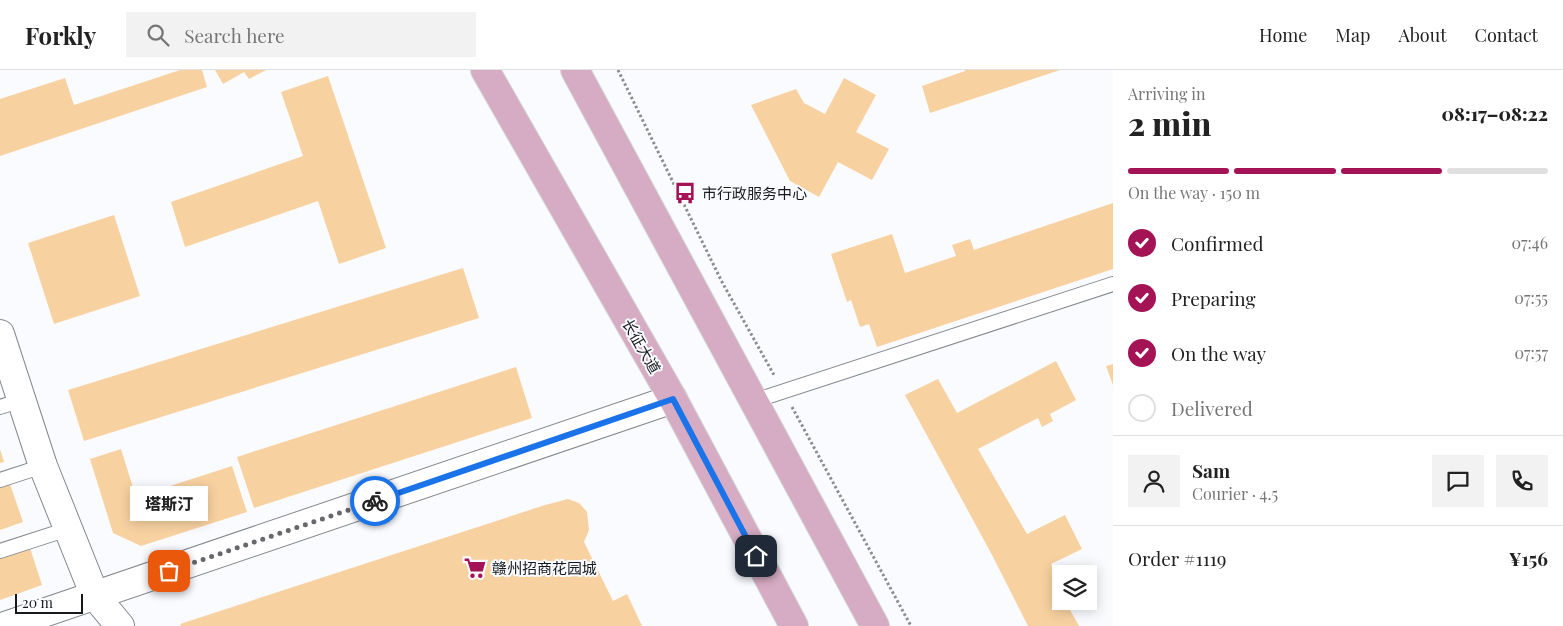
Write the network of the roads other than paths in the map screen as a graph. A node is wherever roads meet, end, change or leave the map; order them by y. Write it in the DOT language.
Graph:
graph roads {
  1 [pos="485,70"];
  2 [pos="575,70"];
  3 [pos="1113,284"];
  4 [pos="0,334"];
  5 [pos="673,399"];
  6 [pos="754,402"];
  7 [pos="11,404"];
  8 [pos="43,466"];
  9 [pos="0,480"];
  10 [pos="68,529"];
  11 [pos="0,552"];
  12 [pos="94,596"];
  13 [pos="5,626"];
  14 [pos="120,626"];
  15 [pos="794,626"];
  16 [pos="875,626"];
  1 -- 5 [label="main road, 长征大道"];
  2 -- 6 [label="main road"];
  3 -- 6 [label="lane"];
  4 -- 7 [label="street"];
  5 -- 12 [label="street"];
  5 -- 15 [label="main road, 长征大道"];
  6 -- 16 [label="main road"];
  7 -- 8 [label="street"];
  8 -- 9 [label="lane"];
  8 -- 10 [label="street"];
  10 -- 11 [label="lane"];
  10 -- 12 [label="street"];
  12 -- 13 [label="street"];
  12 -- 14 [label="street"];
}
